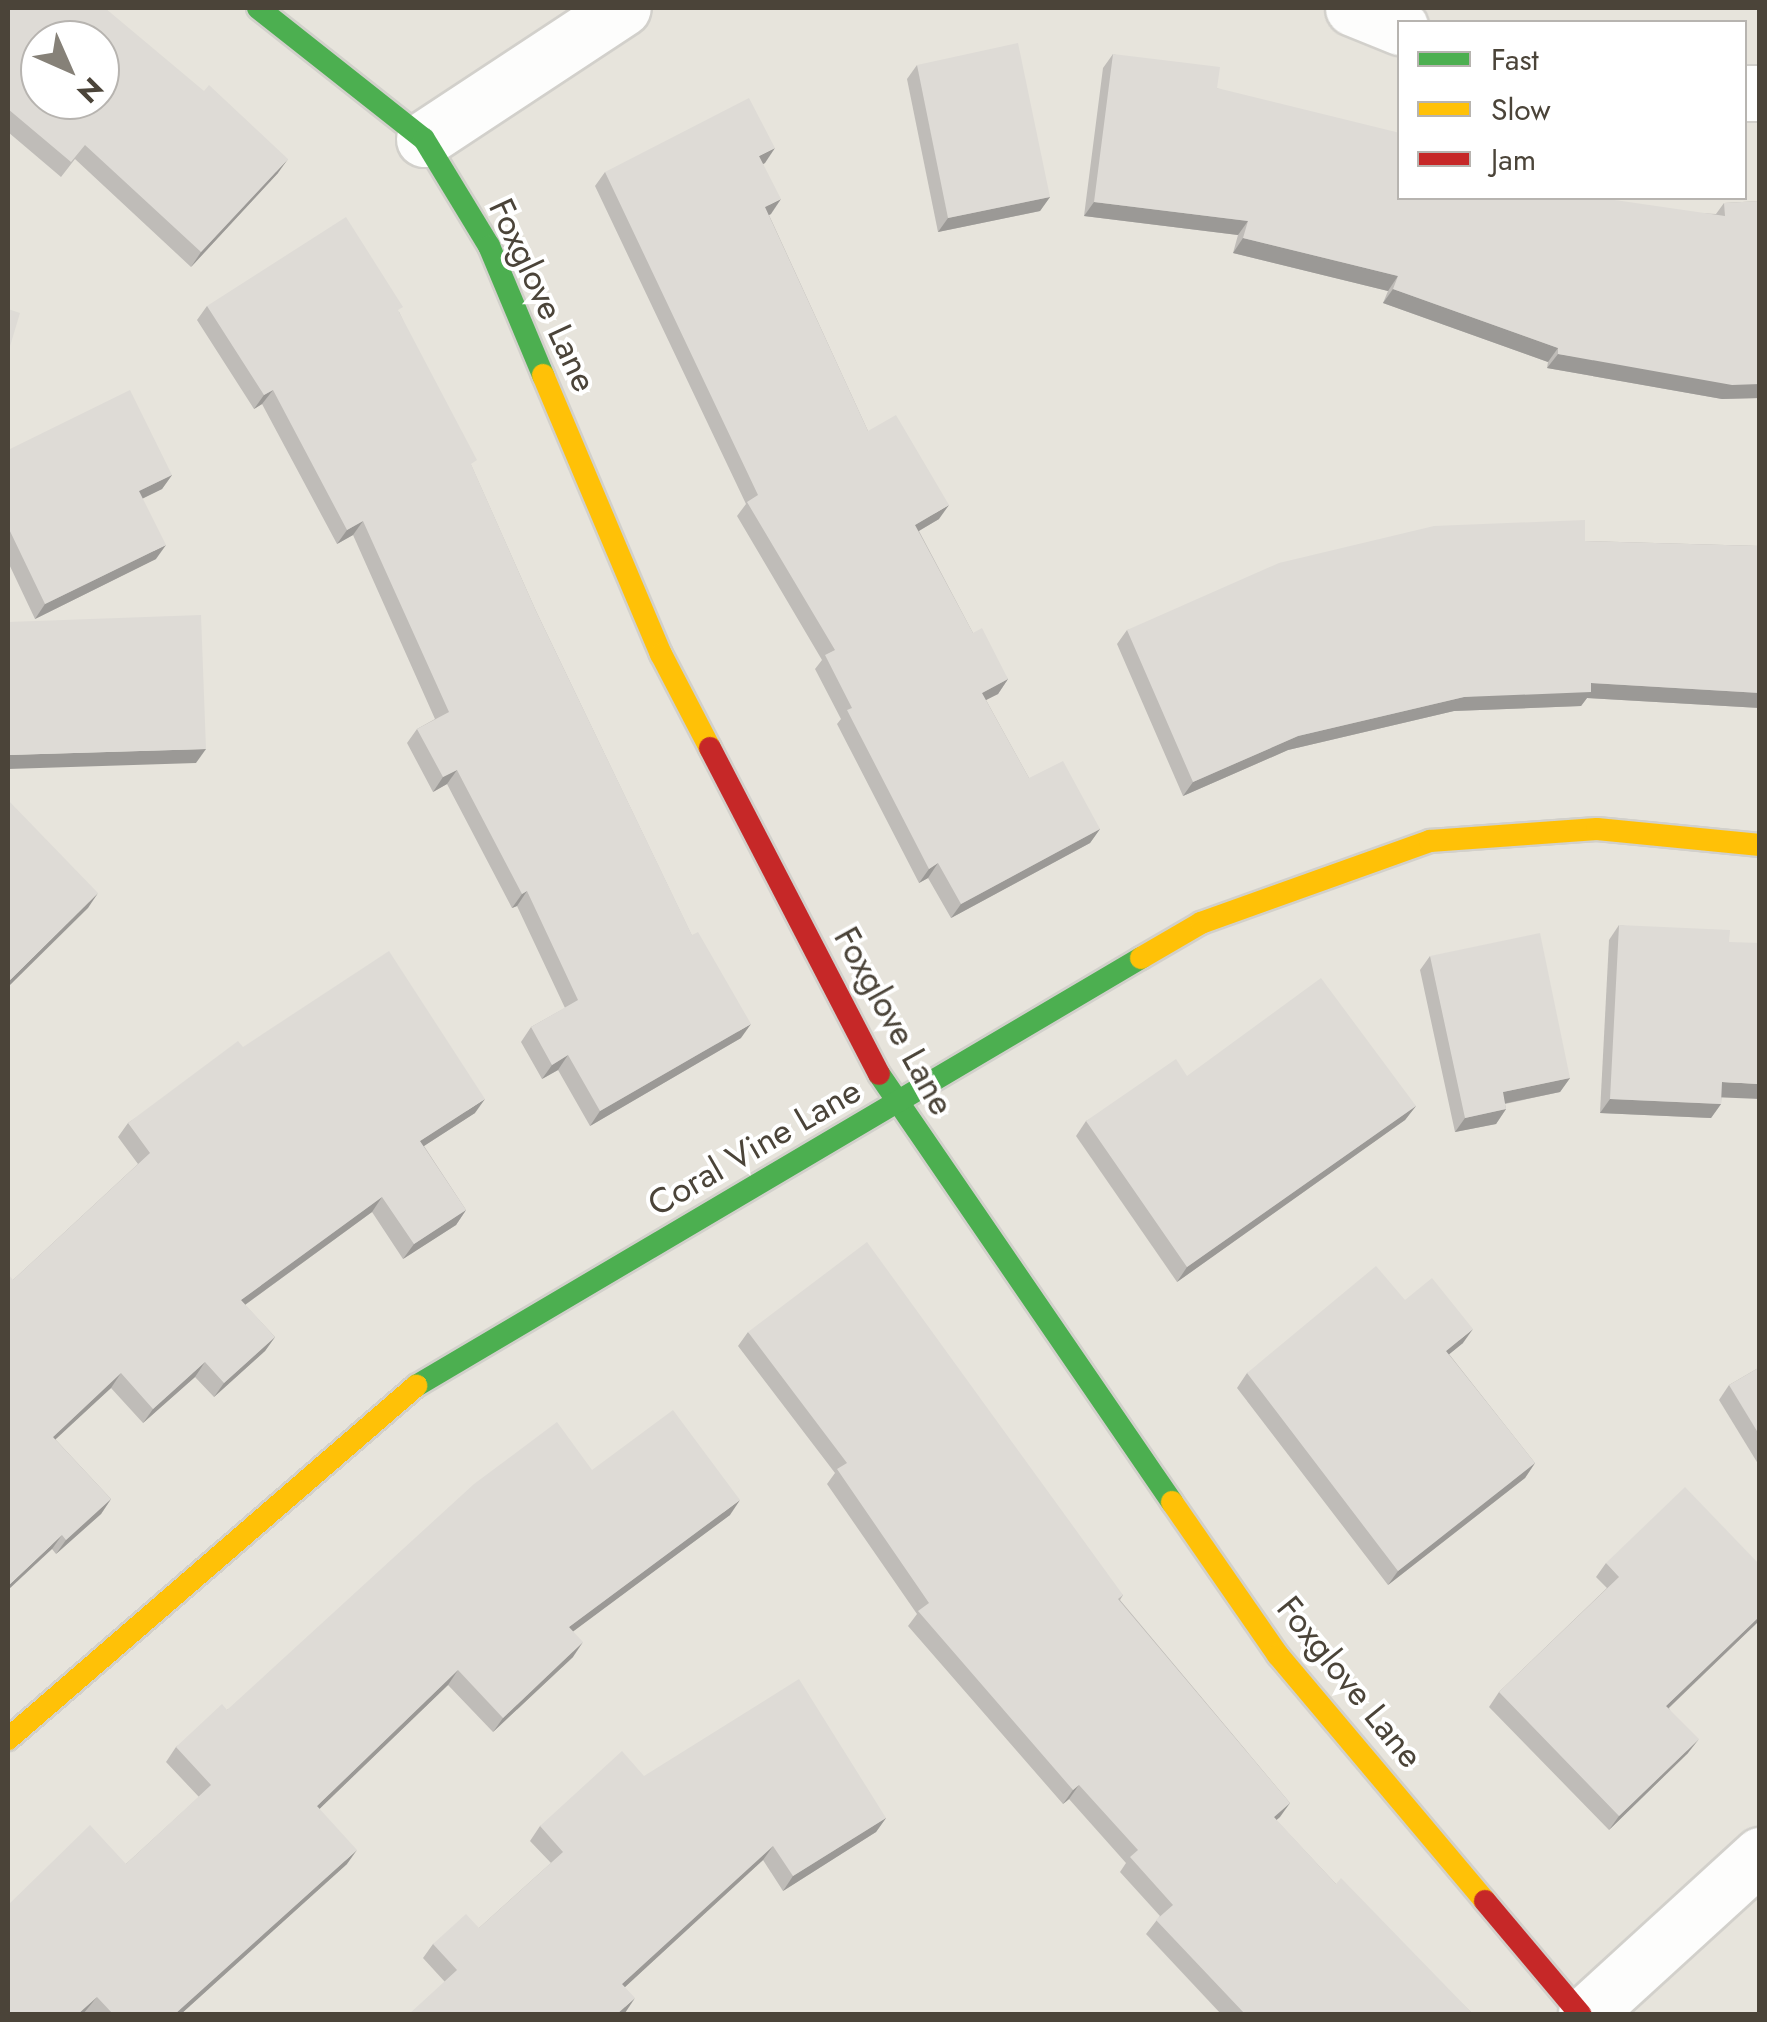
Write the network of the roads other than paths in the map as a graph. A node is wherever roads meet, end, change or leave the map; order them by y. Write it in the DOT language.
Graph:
graph roads {
  1 [pos="258,8"];
  2 [pos="623,8"];
  3 [pos="1353,8"];
  4 [pos="1397,26"];
  5 [pos="424,139"];
  6 [pos="1760,844"];
  7 [pos="895,1104"];
  8 [pos="8,1740"];
  9 [pos="1760,1855"];
  10 [pos="1583,2014"];
  1 -- 5 [label="street, Foxglove Lane"];
  2 -- 5 [label="street"];
  3 -- 4 [label="street"];
  5 -- 7 [label="street, Foxglove Lane"];
  6 -- 7 [label="street, Coral Vine Lane"];
  7 -- 8 [label="street, Coral Vine Lane"];
  7 -- 10 [label="street, Foxglove Lane"];
  9 -- 10 [label="street"];
}
